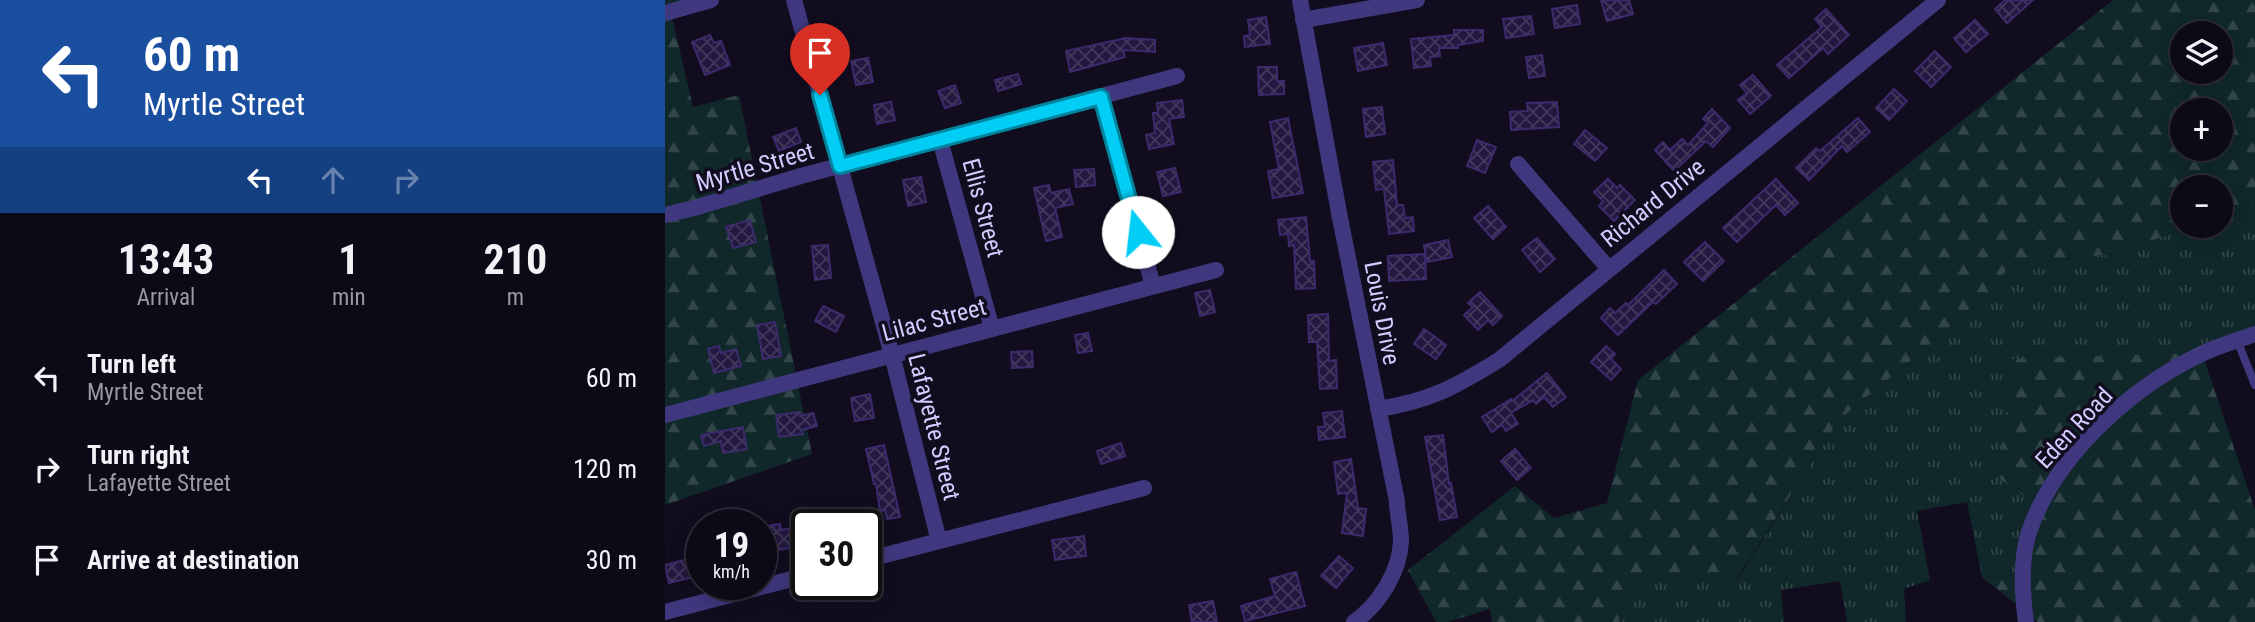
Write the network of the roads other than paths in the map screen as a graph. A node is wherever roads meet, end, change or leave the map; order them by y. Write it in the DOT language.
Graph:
graph roads {
  1 [pos="711,0"];
  2 [pos="794,0"];
  3 [pos="1300,0"];
  4 [pos="1417,0"];
  5 [pos="1938,0"];
  6 [pos="665,12"];
  7 [pos="1303,20"];
  8 [pos="1177,76"];
  9 [pos="1101,97"];
  10 [pos="940,140"];
  11 [pos="1518,164"];
  12 [pos="840,166"];
  13 [pos="665,215"];
  14 [pos="1609,269"];
  15 [pos="1216,270"];
  16 [pos="1153,286"];
  17 [pos="992,329"];
  18 [pos="2255,334"];
  19 [pos="2237,340"];
  20 [pos="892,355"];
  21 [pos="2255,385"];
  22 [pos="1378,409"];
  23 [pos="665,415"];
  24 [pos="1144,488"];
  25 [pos="939,541"];
  26 [pos="882,556"];
  27 [pos="791,579"];
  28 [pos="665,612"];
  29 [pos="1354,622"];
  30 [pos="2026,622"];
  1 -- 6 [label="street"];
  2 -- 12 [label="street, Lafayette Street"];
  3 -- 7 [label="street, Louis Drive"];
  4 -- 7 [label="street"];
  5 -- 14 [label="street, Richard Drive"];
  7 -- 22 [label="street, Louis Drive"];
  8 -- 9 [label="street, Myrtle Street"];
  9 -- 10 [label="street, Myrtle Street"];
  9 -- 16 [label="street"];
  10 -- 12 [label="street, Myrtle Street"];
  10 -- 17 [label="street, Ellis Street"];
  11 -- 14 [label="street"];
  12 -- 13 [label="street, Myrtle Street"];
  12 -- 20 [label="street, Lafayette Street"];
  14 -- 22 [label="street, Richard Drive"];
  15 -- 16 [label="street, Lilac Street"];
  16 -- 17 [label="street, Lilac Street"];
  17 -- 20 [label="street, Lilac Street"];
  18 -- 19 [label="street, Eden Road"];
  19 -- 21 [label="lane"];
  19 -- 30 [label="street, Eden Road"];
  20 -- 23 [label="street, Lilac Street"];
  20 -- 25 [label="street, Lafayette Street"];
  22 -- 29 [label="street, Louis Drive"];
  24 -- 25 [label="street"];
  25 -- 26 [label="street"];
  27 -- 28 [label="street"];
}
